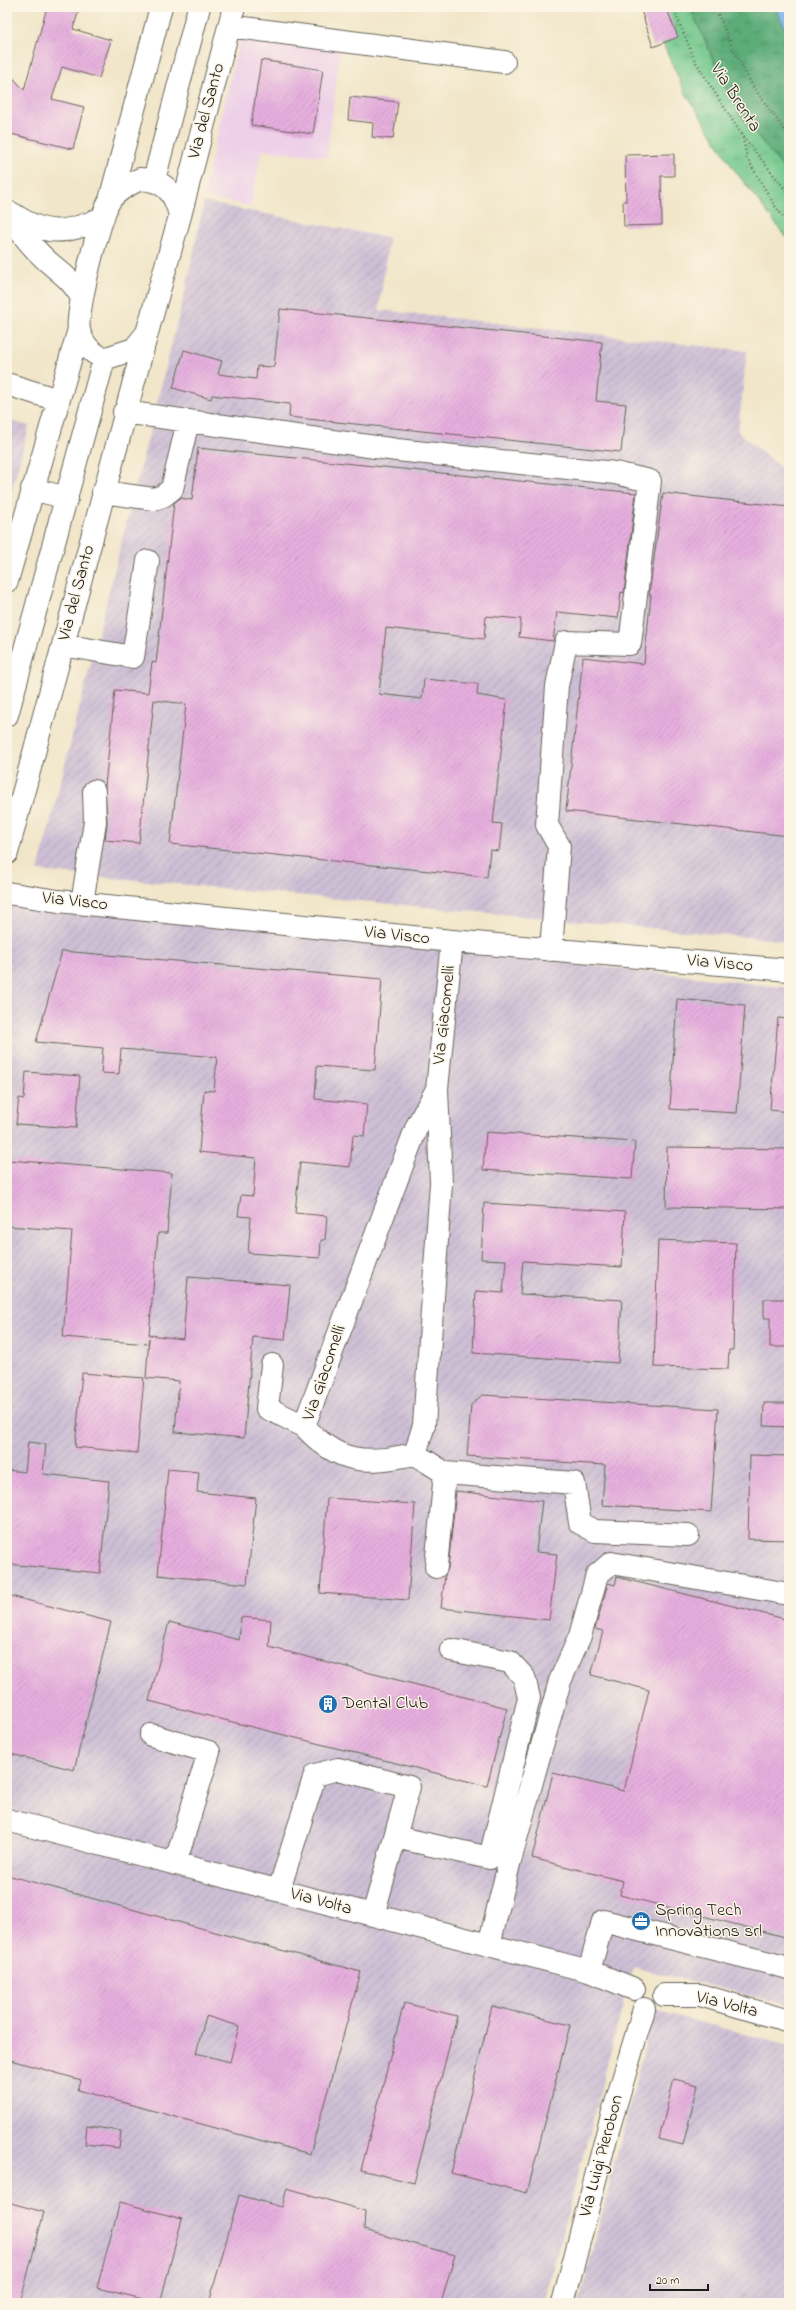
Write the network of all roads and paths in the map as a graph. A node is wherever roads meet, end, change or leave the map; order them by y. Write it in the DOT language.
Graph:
graph roads {
  1 [pos="161,7"];
  2 [pos="199,7"];
  3 [pos="673,7"];
  4 [pos="715,7"];
  5 [pos="232,16"];
  6 [pos="504,62"];
  7 [pos="742,134"];
  8 [pos="789,136"];
  9 [pos="154,180"];
  10 [pos="789,194"];
  11 [pos="106,209"];
  12 [pos="7,211"];
  13 [pos="180,216"];
  14 [pos="789,225"];
  15 [pos="82,298"];
  16 [pos="79,329"];
  17 [pos="147,333"];
  18 [pos="104,359"];
  19 [pos="10,385"];
  20 [pos="58,400"];
  21 [pos="124,412"];
  22 [pos="188,421"];
  23 [pos="32,488"];
  24 [pos="103,492"];
  25 [pos="67,498"];
  26 [pos="148,562"];
  27 [pos="7,581"];
  28 [pos="63,645"];
  29 [pos="7,715"];
  30 [pos="94,791"];
  31 [pos="7,853"];
  32 [pos="7,893"];
  33 [pos="82,903"];
  34 [pos="452,941"];
  35 [pos="551,950"];
  36 [pos="789,970"];
  37 [pos="437,1089"];
  38 [pos="272,1365"];
  39 [pos="304,1426"];
  40 [pos="414,1454"];
  41 [pos="445,1473"];
  42 [pos="688,1536"];
  43 [pos="436,1567"];
  44 [pos="789,1594"];
  45 [pos="451,1650"];
  46 [pos="151,1735"];
  47 [pos="7,1820"];
  48 [pos="395,1838"];
  49 [pos="175,1864"];
  50 [pos="279,1890"];
  51 [pos="373,1915"];
  52 [pos="489,1945"];
  53 [pos="789,1968"];
  54 [pos="589,1971"];
  55 [pos="634,1989"];
  56 [pos="664,1995"];
  57 [pos="644,2010"];
  58 [pos="789,2021"];
  59 [pos="564,2303"];
  1 -- 11 [label="street"];
  2 -- 9 [label="street"];
  3 -- 7 [label="path, Via Brenta"];
  4 -- 8 [label="path"];
  5 -- 6 [label="street"];
  5 -- 13 [label="street, Via del Santo"];
  7 -- 10 [label="path, Via Brenta"];
  7 -- 14 [label="path"];
  9 -- 11 [label="street"];
  9 -- 13 [label="street"];
  11 -- 12 [label="street"];
  11 -- 15 [label="street"];
  12 -- 15 [label="street"];
  13 -- 17 [label="street, Via del Santo"];
  15 -- 16 [label="street"];
  16 -- 18 [label="street"];
  16 -- 20 [label="street"];
  17 -- 18 [label="street, Via del Santo"];
  17 -- 21 [label="street, Via del Santo"];
  18 -- 25 [label="street"];
  19 -- 20 [label="street"];
  20 -- 23 [label="street"];
  21 -- 22 [label="street"];
  21 -- 24 [label="street, Via del Santo"];
  22 -- 24 [label="street"];
  22 -- 35 [label="street"];
  23 -- 25 [label="street"];
  23 -- 27 [label="street"];
  24 -- 28 [label="street, Via del Santo"];
  25 -- 29 [label="street"];
  26 -- 28 [label="street"];
  28 -- 31 [label="street, Via del Santo"];
  30 -- 33 [label="street"];
  32 -- 33 [label="street, Via Visco"];
  33 -- 34 [label="street, Via Visco"];
  34 -- 35 [label="street, Via Visco"];
  34 -- 37 [label="street, Via Giacomelli"];
  35 -- 36 [label="street, Via Visco"];
  37 -- 39 [label="street, Via Giacomelli"];
  37 -- 40 [label="street, Via Giacomelli"];
  38 -- 39 [label="street"];
  39 -- 40 [label="street, Via Giacomelli"];
  40 -- 41 [label="street"];
  41 -- 42 [label="street"];
  41 -- 43 [label="street"];
  44 -- 52 [label="street"];
  45 -- 48 [label="street"];
  46 -- 49 [label="street"];
  47 -- 49 [label="street, Via Volta"];
  48 -- 50 [label="street"];
  48 -- 51 [label="street"];
  49 -- 50 [label="street, Via Volta"];
  50 -- 51 [label="street, Via Volta"];
  51 -- 52 [label="street, Via Volta"];
  52 -- 54 [label="street, Via Volta"];
  53 -- 54 [label="street"];
  54 -- 55 [label="street, Via Volta"];
  55 -- 56 [label="street"];
  55 -- 57 [label="street"];
  56 -- 57 [label="street"];
  56 -- 58 [label="street, Via Volta"];
  57 -- 59 [label="street, Via Luigi Pierobon"];
}
